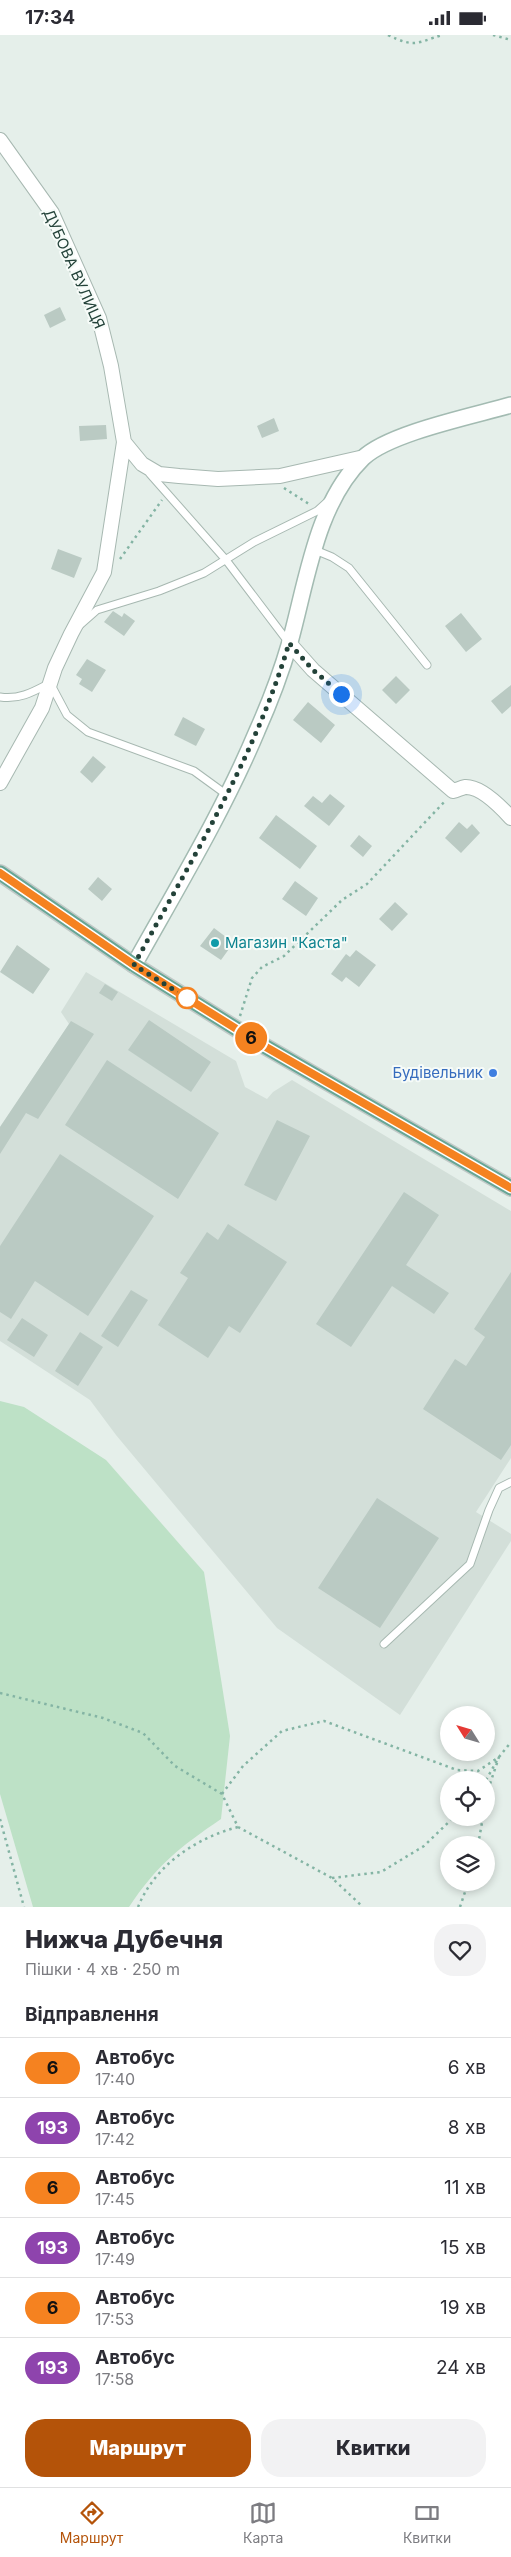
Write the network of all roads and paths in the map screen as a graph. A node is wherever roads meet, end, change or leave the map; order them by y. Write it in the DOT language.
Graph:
graph roads {
  1 [pos="388,35"];
  2 [pos="442,35"];
  3 [pos="493,35"];
  4 [pos="511,40"];
  5 [pos="0,140"];
  6 [pos="511,405"];
  7 [pos="124,441"];
  8 [pos="364,457"];
  9 [pos="142,464"];
  10 [pos="283,488"];
  11 [pos="338,493"];
  12 [pos="167,494"];
  13 [pos="317,511"];
  14 [pos="315,550"];
  15 [pos="226,560"];
  16 [pos="115,566"];
  17 [pos="71,634"];
  18 [pos="289,643"];
  19 [pos="427,665"];
  20 [pos="50,683"];
  21 [pos="0,697"];
  22 [pos="0,783"];
  23 [pos="453,791"];
  24 [pos="227,795"];
  25 [pos="511,817"];
  26 [pos="0,873"];
  27 [pos="134,965"];
  28 [pos="236,1029"];
  29 [pos="511,1188"];
  30 [pos="511,1483"];
  31 [pos="384,1644"];
  32 [pos="0,1693"];
  33 [pos="511,1742"];
  34 [pos="499,1757"];
  35 [pos="491,1771"];
  36 [pos="494,1771"];
  37 [pos="222,1794"];
  38 [pos="0,1819"];
  39 [pos="445,1826"];
  40 [pos="238,1827"];
  41 [pos="332,1878"];
  42 [pos="465,1891"];
  43 [pos="24,1907"];
  44 [pos="138,1907"];
  45 [pos="363,1907"];
  46 [pos="460,1907"];
  1 -- 2 [label="path"];
  3 -- 4 [label="path"];
  5 -- 7 [label="street, ДУБОВА ВУЛИЦЯ"];
  6 -- 8 [label="street"];
  7 -- 9 [label="street"];
  7 -- 17 [label="street"];
  8 -- 9 [label="street"];
  8 -- 11 [label="street"];
  9 -- 12 [label="lane"];
  10 -- 13 [label="path"];
  11 -- 13 [label="lane"];
  11 -- 14 [label="street"];
  12 -- 15 [label="lane"];
  12 -- 16 [label="path"];
  13 -- 15 [label="lane"];
  14 -- 18 [label="street"];
  14 -- 19 [label="lane"];
  15 -- 17 [label="lane"];
  15 -- 18 [label="lane"];
  17 -- 20 [label="street"];
  18 -- 23 [label="street"];
  18 -- 24 [label="street"];
  20 -- 21 [label="lane"];
  20 -- 22 [label="street"];
  20 -- 24 [label="lane"];
  23 -- 25 [label="street"];
  23 -- 28 [label="path"];
  24 -- 27 [label="street"];
  26 -- 27 [label="main road"];
  27 -- 28 [label="main road"];
  28 -- 29 [label="main road"];
  30 -- 31 [label="lane"];
  32 -- 37 [label="path"];
  33 -- 34 [label="path"];
  34 -- 35 [label="path"];
  34 -- 36 [label="path"];
  34 -- 37 [label="path"];
  37 -- 40 [label="path"];
  38 -- 43 [label="path"];
  39 -- 41 [label="path"];
  40 -- 41 [label="path"];
  40 -- 44 [label="path"];
  41 -- 45 [label="path"];
  42 -- 46 [label="path"];
}
